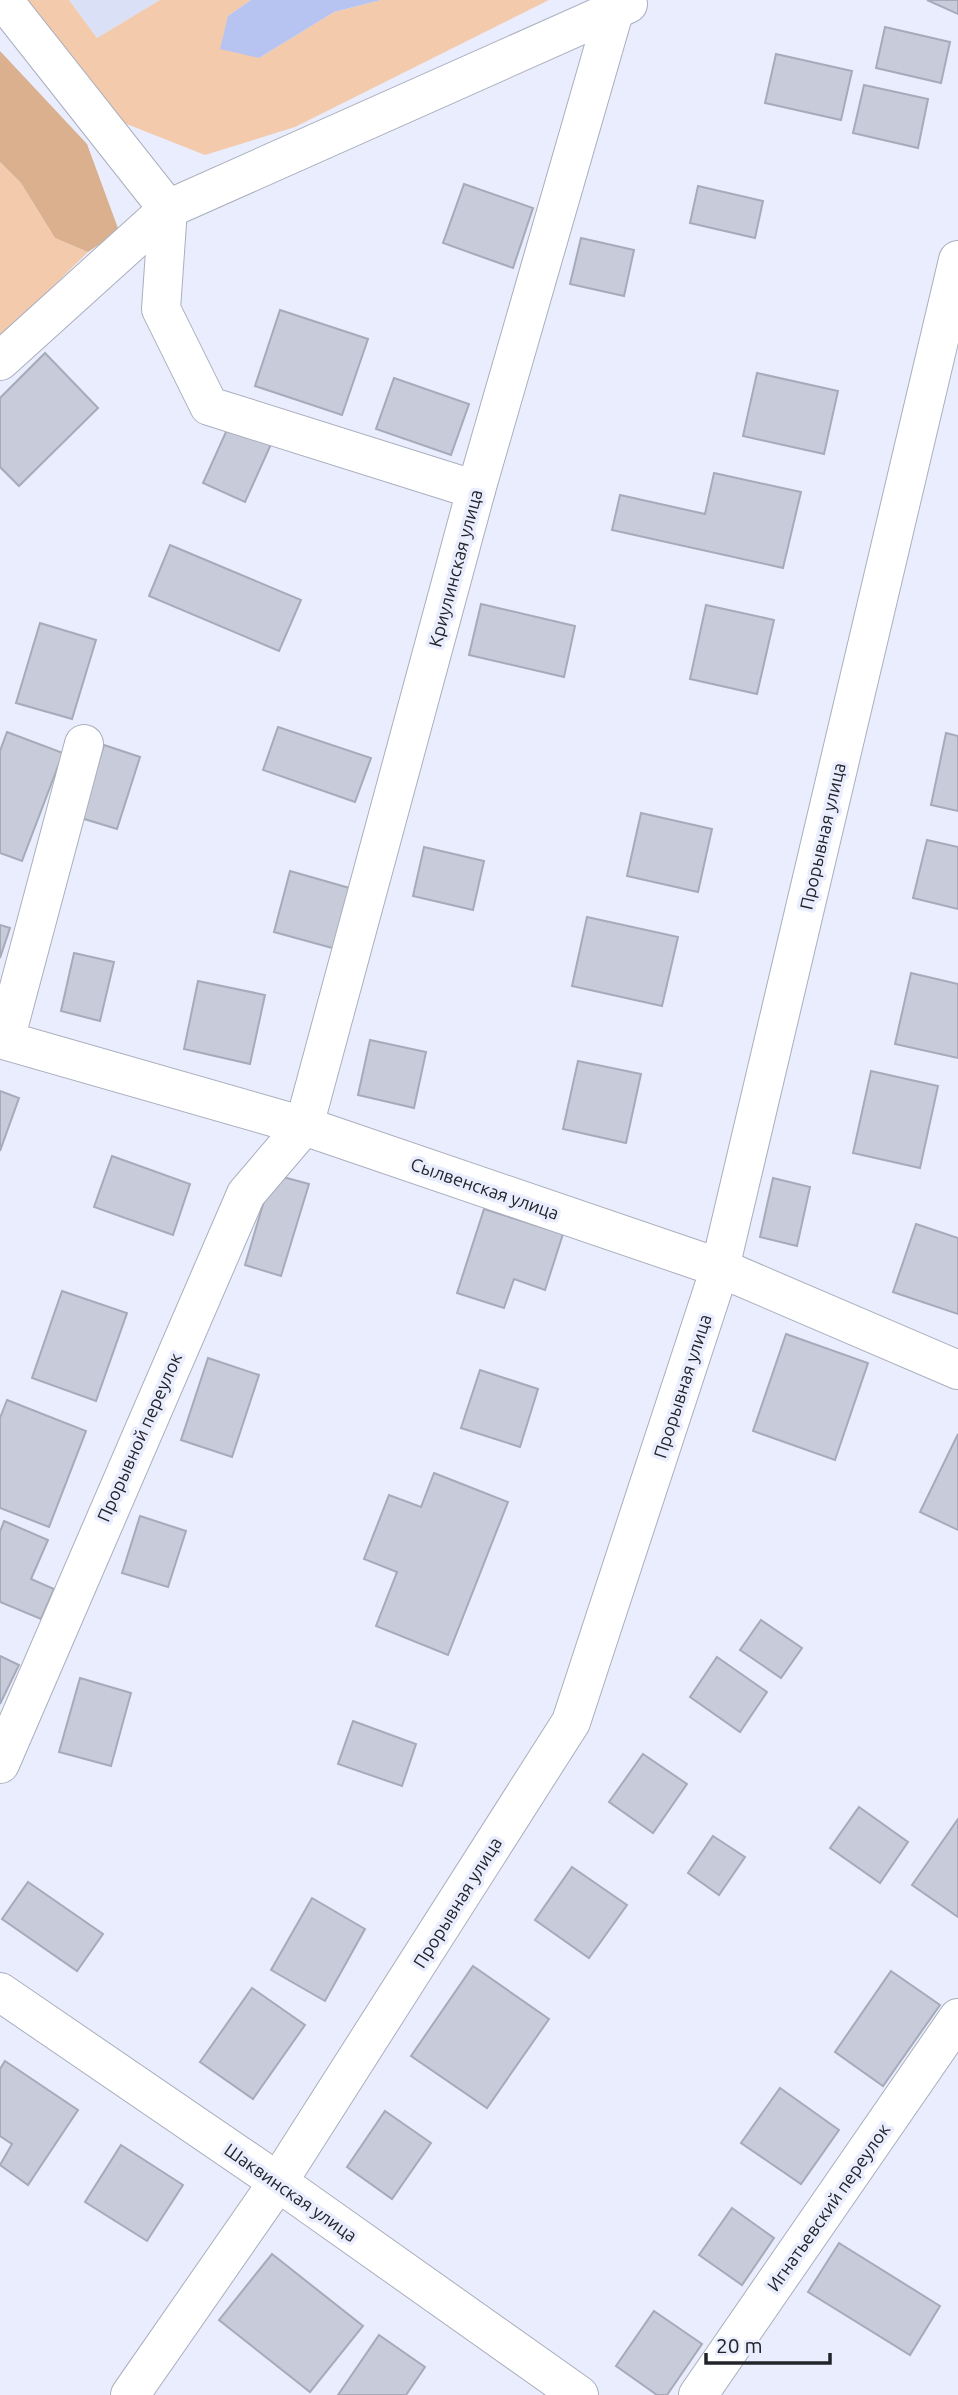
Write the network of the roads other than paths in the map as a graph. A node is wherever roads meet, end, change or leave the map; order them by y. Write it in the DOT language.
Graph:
graph roads {
  1 [pos="4,0"];
  2 [pos="625,6"];
  3 [pos="168,209"];
  4 [pos="958,260"];
  5 [pos="0,360"];
  6 [pos="476,490"];
  7 [pos="84,744"];
  8 [pos="2,1040"];
  9 [pos="304,1126"];
  10 [pos="720,1268"];
  11 [pos="955,1367"];
  12 [pos="0,1764"];
  13 [pos="0,1992"];
  14 [pos="958,2018"];
  15 [pos="278,2182"];
  16 [pos="130,2395"];
  17 [pos="579,2395"];
  18 [pos="698,2395"];
  1 -- 3 [label="street"];
  2 -- 3 [label="street, Криулинская улица"];
  2 -- 6 [label="street, Криулинская улица"];
  3 -- 5 [label="street, Криулинская улица"];
  3 -- 6 [label="street"];
  4 -- 10 [label="street, Прорывная улица"];
  6 -- 9 [label="street, Криулинская улица"];
  7 -- 8 [label="street"];
  8 -- 9 [label="street, Сылвенская улица"];
  9 -- 10 [label="street, Сылвенская улица"];
  9 -- 12 [label="street, Прорывной переулок"];
  10 -- 11 [label="street, Сылвенская улица"];
  10 -- 15 [label="street, Прорывная улица"];
  13 -- 15 [label="street, Шаквинская улица"];
  14 -- 18 [label="street, Игнатьевский переулок"];
  15 -- 16 [label="street, Прорывная улица"];
  15 -- 17 [label="street, Шаквинская улица"];
}
